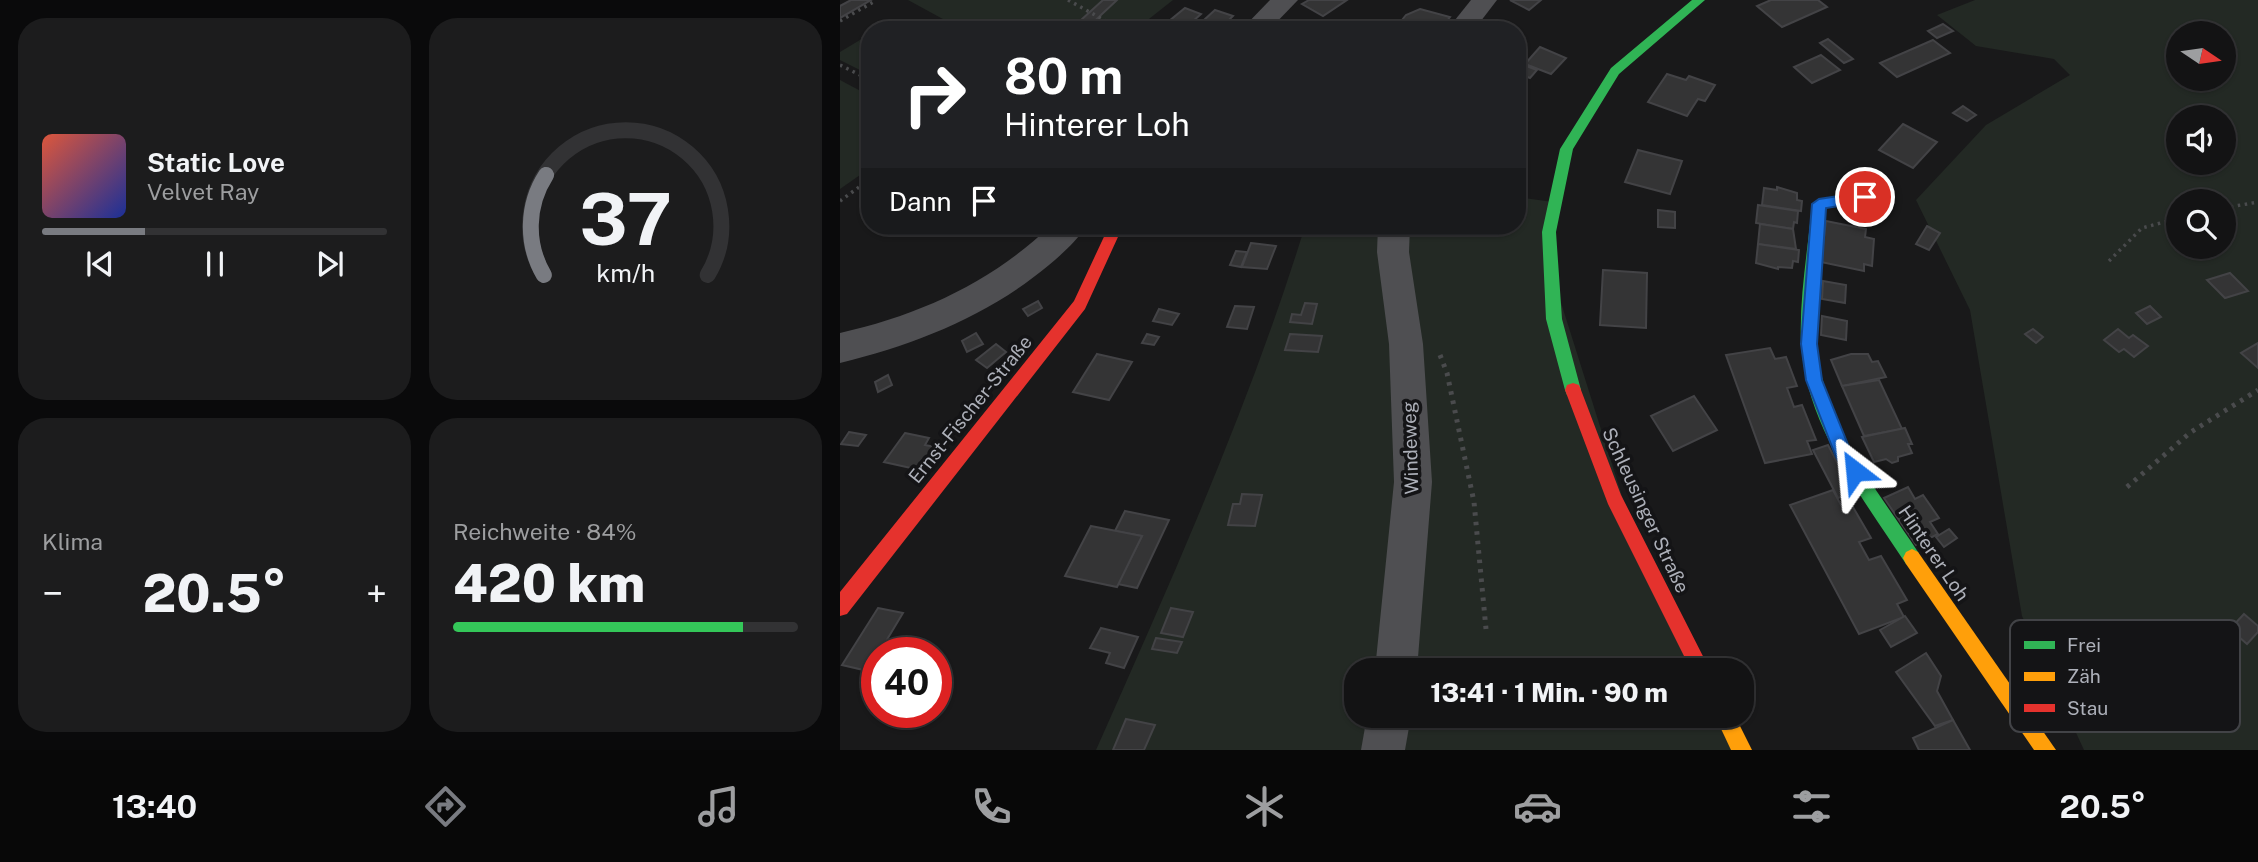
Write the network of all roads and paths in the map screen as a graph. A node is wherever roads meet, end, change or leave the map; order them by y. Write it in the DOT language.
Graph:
graph roads {
  1 [pos="1068,0"];
  2 [pos="1285,0"];
  3 [pos="1484,0"];
  4 [pos="1699,0"];
  5 [pos="875,1"];
  6 [pos="840,21"];
  7 [pos="1106,21"];
  8 [pos="1263,21"];
  9 [pos="1467,21"];
  10 [pos="840,65"];
  11 [pos="861,76"];
  12 [pos="861,186"];
  13 [pos="1865,197"];
  14 [pos="840,201"];
  15 [pos="2258,202"];
  16 [pos="2236,206"];
  17 [pos="2166,222"];
  18 [pos="1062,235"];
  19 [pos="1112,235"];
  20 [pos="1394,235"];
  21 [pos="2109,261"];
  22 [pos="840,348"];
  23 [pos="1437,348"];
  24 [pos="2258,390"];
  25 [pos="2127,487"];
  26 [pos="840,607"];
  27 [pos="1486,629"];
  28 [pos="1397,658"];
  29 [pos="1695,658"];
  30 [pos="2010,699"];
  31 [pos="1387,728"];
  32 [pos="1731,728"];
  33 [pos="2033,732"];
  34 [pos="1383,750"];
  35 [pos="1742,750"];
  36 [pos="2046,750"];
  1 -- 7 [label="path"];
  2 -- 8 [label="street"];
  3 -- 9 [label="street"];
  4 -- 29 [label="street, Schleusinger Straße"];
  5 -- 6 [label="path"];
  10 -- 11 [label="path"];
  12 -- 14 [label="path"];
  13 -- 30 [label="street, Hinterer Loh"];
  15 -- 16 [label="path"];
  17 -- 21 [label="path"];
  18 -- 22 [label="street"];
  19 -- 26 [label="street, Ernst-Fischer-Straße"];
  20 -- 28 [label="street, Windeweg"];
  23 -- 27 [label="path"];
  24 -- 25 [label="path"];
  31 -- 34 [label="street"];
  32 -- 35 [label="street"];
  33 -- 36 [label="street, Hinterer Loh"];
}
